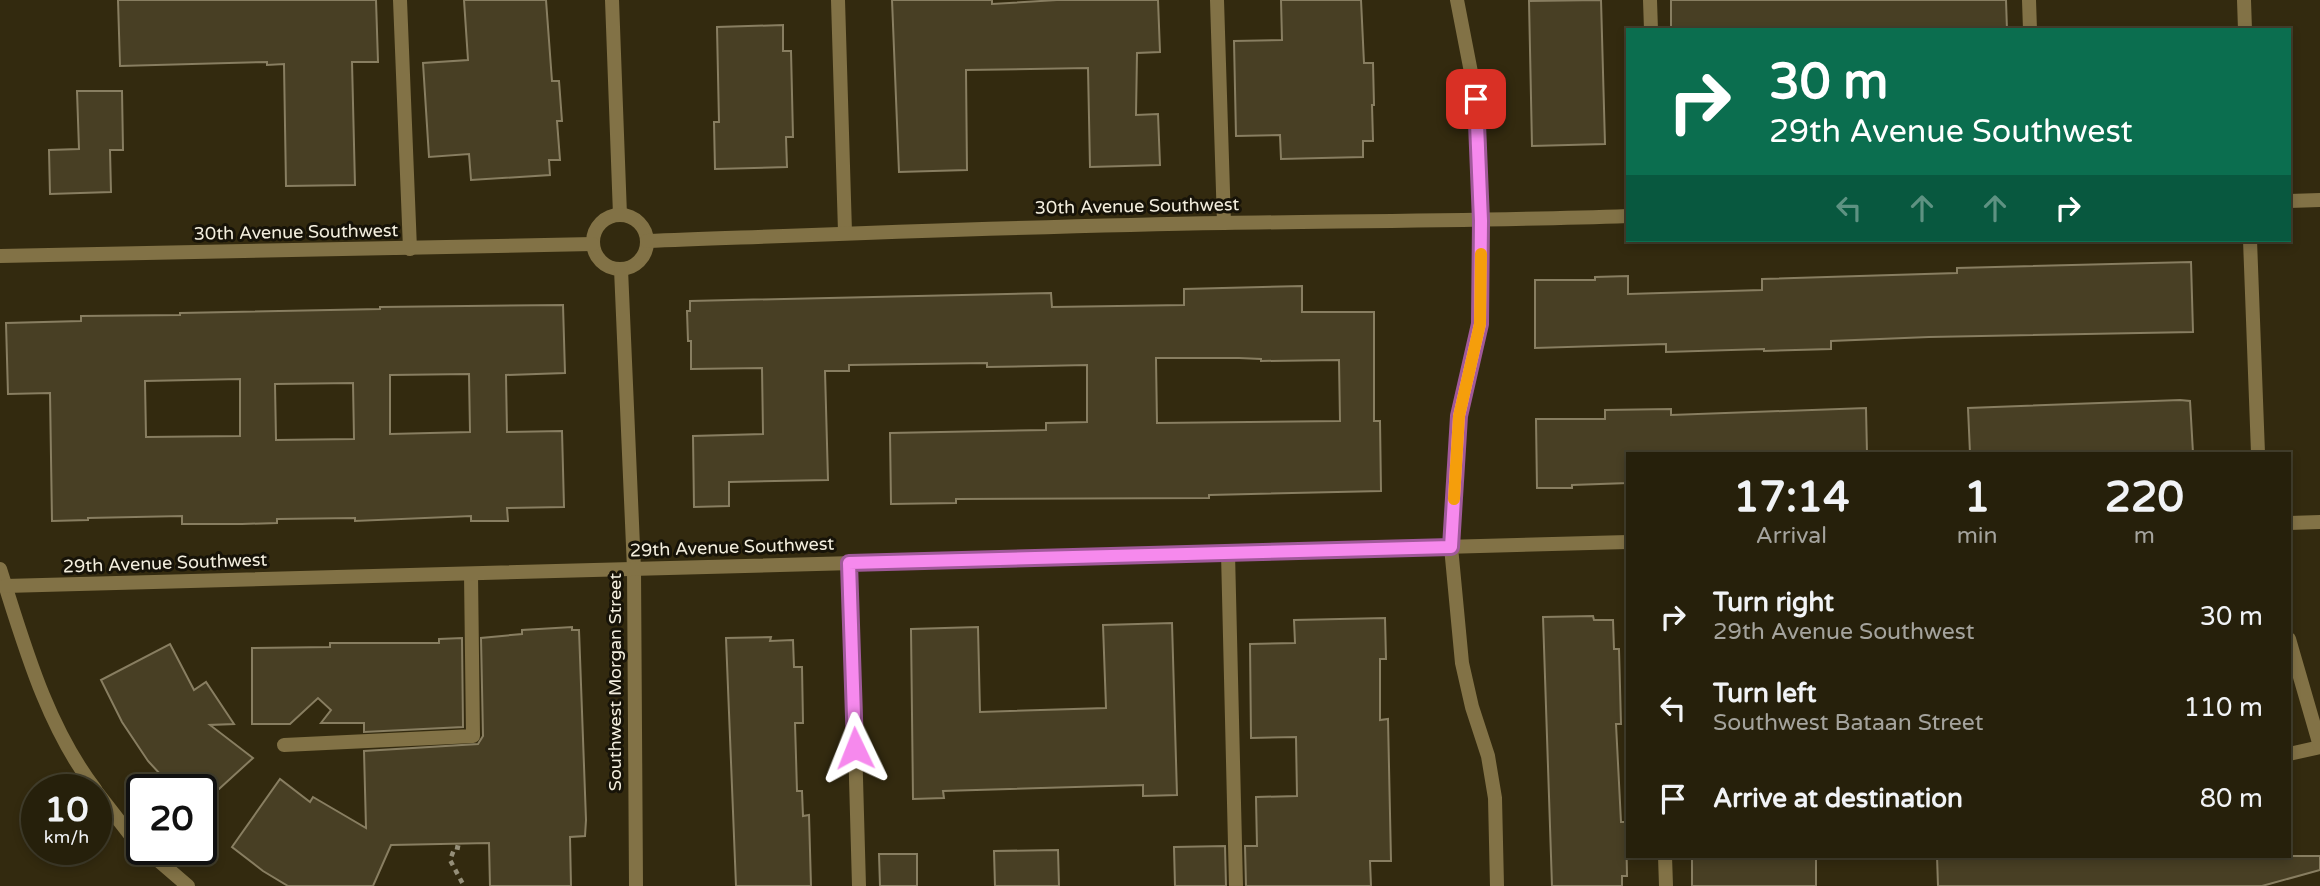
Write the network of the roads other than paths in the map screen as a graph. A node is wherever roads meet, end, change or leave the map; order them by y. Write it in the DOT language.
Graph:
graph roads {
  1 [pos="400,0"];
  2 [pos="612,0"];
  3 [pos="838,0"];
  4 [pos="1217,0"];
  5 [pos="1457,0"];
  6 [pos="1650,0"];
  7 [pos="2029,0"];
  8 [pos="2244,0"];
  9 [pos="1651,28"];
  10 [pos="2030,28"];
  11 [pos="2245,28"];
  12 [pos="2320,200"];
  13 [pos="2291,201"];
  14 [pos="620,215"];
  15 [pos="1626,216"];
  16 [pos="1481,221"];
  17 [pos="1224,223"];
  18 [pos="845,232"];
  19 [pos="647,241"];
  20 [pos="2250,242"];
  21 [pos="593,244"];
  22 [pos="410,249"];
  23 [pos="0,256"];
  24 [pos="621,269"];
  25 [pos="2258,452"];
  26 [pos="2291,523"];
  27 [pos="2320,523"];
  28 [pos="1626,542"];
  29 [pos="1451,547"];
  30 [pos="1228,552"];
  31 [pos="849,563"];
  32 [pos="0,569"];
  33 [pos="634,569"];
  34 [pos="471,574"];
  35 [pos="5,586"];
  36 [pos="2291,646"];
  37 [pos="284,745"];
  38 [pos="2320,746"];
  39 [pos="2291,753"];
  40 [pos="84,774"];
  41 [pos="112,811"];
  42 [pos="126,829"];
  43 [pos="1665,858"];
  44 [pos="164,865"];
  45 [pos="188,886"];
  46 [pos="636,886"];
  47 [pos="859,886"];
  48 [pos="1236,886"];
  49 [pos="1497,886"];
  50 [pos="1666,886"];
  1 -- 22 [label="street"];
  2 -- 14 [label="street"];
  3 -- 18 [label="street"];
  4 -- 17 [label="street"];
  5 -- 16 [label="street"];
  6 -- 9 [label="street"];
  7 -- 10 [label="street"];
  8 -- 11 [label="street"];
  12 -- 13 [label="street"];
  14 -- 19 [label="street"];
  14 -- 21 [label="street"];
  15 -- 16 [label="street, 30th Avenue Southwest"];
  16 -- 17 [label="street, 30th Avenue Southwest"];
  16 -- 29 [label="street"];
  17 -- 18 [label="street, 30th Avenue Southwest"];
  18 -- 19 [label="street, 30th Avenue Southwest"];
  19 -- 24 [label="street"];
  20 -- 25 [label="street"];
  21 -- 22 [label="street, 30th Avenue Southwest"];
  21 -- 24 [label="street"];
  22 -- 23 [label="street, 30th Avenue Southwest"];
  24 -- 33 [label="street, Southwest Morgan Street"];
  26 -- 27 [label="street"];
  28 -- 29 [label="street, 29th Avenue Southwest"];
  29 -- 30 [label="street, 29th Avenue Southwest"];
  29 -- 49 [label="street"];
  30 -- 31 [label="street, 29th Avenue Southwest"];
  30 -- 48 [label="street"];
  31 -- 33 [label="street, 29th Avenue Southwest"];
  31 -- 47 [label="street"];
  32 -- 35 [label="street"];
  33 -- 34 [label="street, 29th Avenue Southwest"];
  33 -- 46 [label="street, Southwest Morgan Street"];
  34 -- 35 [label="street, 29th Avenue Southwest"];
  34 -- 37 [label="street"];
  35 -- 40 [label="street"];
  36 -- 38 [label="street"];
  38 -- 39 [label="street"];
  41 -- 42 [label="street"];
  43 -- 50 [label="street"];
  44 -- 45 [label="street"];
}
